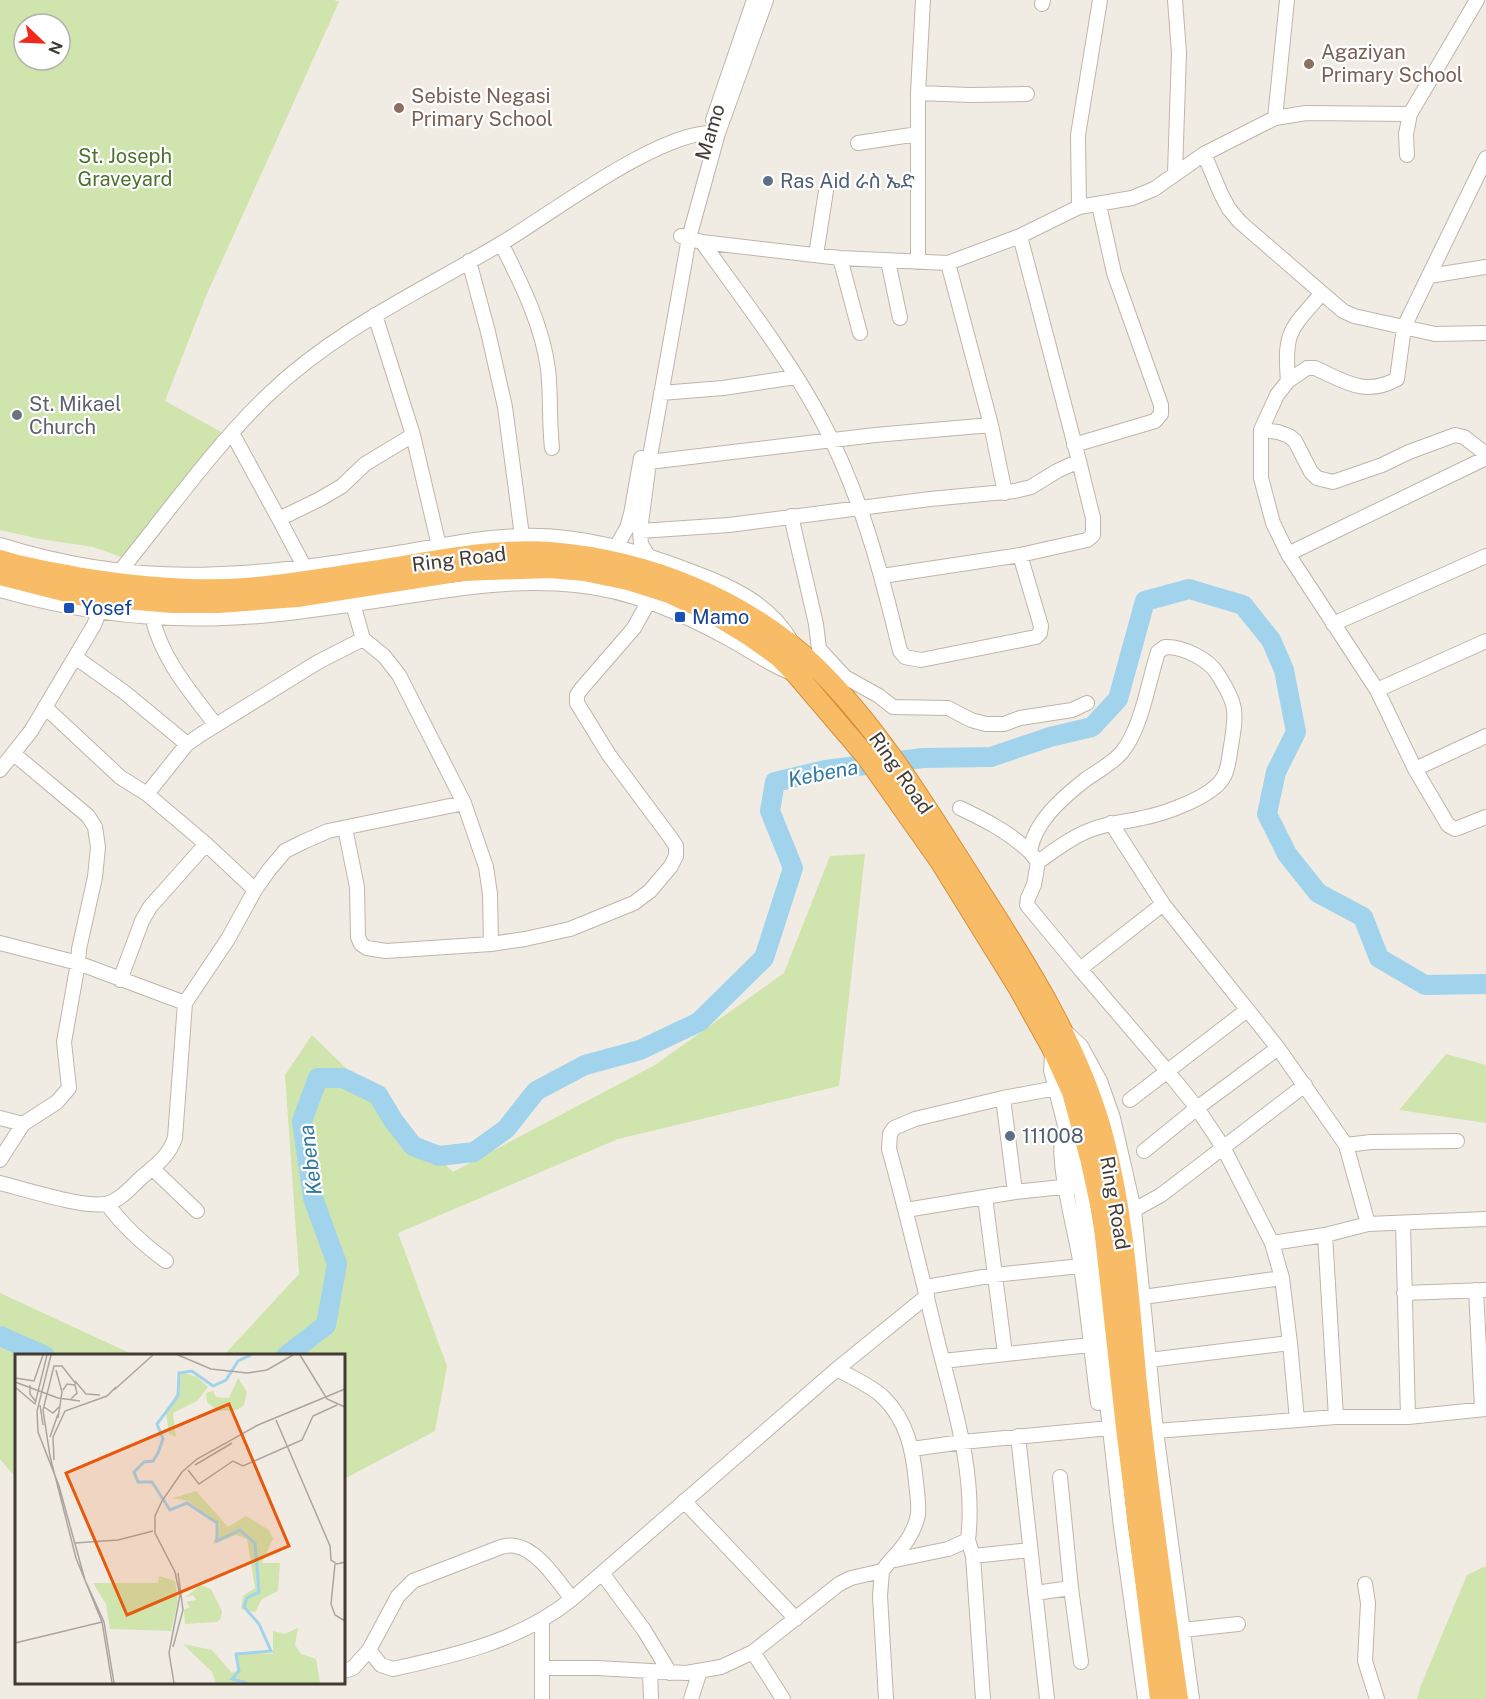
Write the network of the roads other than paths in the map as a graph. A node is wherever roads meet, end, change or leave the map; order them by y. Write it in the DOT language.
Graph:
graph roads {
  1 [pos="754,0"];
  2 [pos="766,0"];
  3 [pos="923,0"];
  4 [pos="1100,0"];
  5 [pos="1175,0"];
  6 [pos="1287,0"];
  7 [pos="1477,0"];
  8 [pos="918,93"];
  9 [pos="1027,94"];
  10 [pos="1410,114"];
  11 [pos="1275,118"];
  12 [pos="713,132"];
  13 [pos="918,134"];
  14 [pos="858,143"];
  15 [pos="1204,154"];
  16 [pos="1407,155"];
  17 [pos="1486,158"];
  18 [pos="1175,173"];
  19 [pos="826,191"];
  20 [pos="1100,204"];
  21 [pos="1079,207"];
  22 [pos="1020,236"];
  23 [pos="690,238"];
  24 [pos="501,243"];
  25 [pos="816,255"];
  26 [pos="840,258"];
  27 [pos="469,261"];
  28 [pos="888,261"];
  29 [pos="918,262"];
  30 [pos="948,263"];
  31 [pos="1486,267"];
  32 [pos="1429,276"];
  33 [pos="1322,293"];
  34 [pos="375,315"];
  35 [pos="900,318"];
  36 [pos="1404,327"];
  37 [pos="860,333"];
  38 [pos="1486,333"];
  39 [pos="796,377"];
  40 [pos="1288,381"];
  41 [pos="661,393"];
  42 [pos="991,426"];
  43 [pos="1261,430"];
  44 [pos="232,433"];
  45 [pos="413,435"];
  46 [pos="832,441"];
  47 [pos="1074,444"];
  48 [pos="552,448"];
  49 [pos="1486,456"];
  50 [pos="1079,461"];
  51 [pos="649,462"];
  52 [pos="1005,493"];
  53 [pos="861,507"];
  54 [pos="791,516"];
  55 [pos="279,519"];
  56 [pos="640,531"];
  57 [pos="522,536"];
  58 [pos="0,545"];
  59 [pos="439,546"];
  60 [pos="616,547"];
  61 [pos="647,554"];
  62 [pos="1288,554"];
  63 [pos="1020,555"];
  64 [pos="1486,556"];
  65 [pos="0,560"];
  66 [pos="304,568"];
  67 [pos="121,570"];
  68 [pos="0,575"];
  69 [pos="882,576"];
  70 [pos="0,590"];
  71 [pos="649,602"];
  72 [pos="353,604"];
  73 [pos="99,612"];
  74 [pos="152,617"];
  75 [pos="1334,624"];
  76 [pos="363,639"];
  77 [pos="1486,641"];
  78 [pos="795,648"];
  79 [pos="75,657"];
  80 [pos="796,675"];
  81 [pos="1377,690"];
  82 [pos="1087,703"];
  83 [pos="45,707"];
  84 [pos="215,724"];
  85 [pos="1486,736"];
  86 [pos="187,744"];
  87 [pos="14,754"];
  88 [pos="1415,769"];
  89 [pos="0,770"];
  90 [pos="147,794"];
  91 [pos="464,802"];
  92 [pos="960,808"];
  93 [pos="1486,818"];
  94 [pos="1111,823"];
  95 [pos="345,828"];
  96 [pos="206,844"];
  97 [pos="1034,857"];
  98 [pos="255,890"];
  99 [pos="1163,904"];
  100 [pos="993,928"];
  101 [pos="0,943"];
  102 [pos="491,944"];
  103 [pos="78,963"];
  104 [pos="1080,969"];
  105 [pos="120,980"];
  106 [pos="185,1003"];
  107 [pos="1247,1010"];
  108 [pos="1060,1027"];
  109 [pos="1052,1048"];
  110 [pos="1278,1048"];
  111 [pos="1168,1072"];
  112 [pos="1305,1085"];
  113 [pos="1056,1088"];
  114 [pos="1003,1098"];
  115 [pos="1130,1100"];
  116 [pos="1197,1108"];
  117 [pos="0,1118"];
  118 [pos="23,1124"];
  119 [pos="1066,1127"];
  120 [pos="1456,1141"];
  121 [pos="1346,1145"];
  122 [pos="1223,1146"];
  123 [pos="1144,1151"];
  124 [pos="0,1160"];
  125 [pos="152,1168"];
  126 [pos="0,1184"];
  127 [pos="1080,1185"];
  128 [pos="1066,1186"];
  129 [pos="1015,1192"];
  130 [pos="985,1197"];
  131 [pos="106,1204"];
  132 [pos="906,1210"];
  133 [pos="1134,1210"];
  134 [pos="197,1211"];
  135 [pos="1486,1219"];
  136 [pos="1368,1224"];
  137 [pos="1403,1224"];
  138 [pos="1326,1235"];
  139 [pos="1272,1243"];
  140 [pos="166,1261"];
  141 [pos="1087,1266"];
  142 [pos="994,1275"];
  143 [pos="1282,1278"];
  144 [pos="1481,1290"];
  145 [pos="926,1291"];
  146 [pos="1404,1293"];
  147 [pos="1143,1298"];
  148 [pos="1290,1343"];
  149 [pos="1095,1345"];
  150 [pos="1005,1354"];
  151 [pos="1149,1360"];
  152 [pos="943,1361"];
  153 [pos="837,1369"];
  154 [pos="1484,1409"];
  155 [pos="1408,1417"];
  156 [pos="1336,1418"];
  157 [pos="1297,1420"];
  158 [pos="1106,1429"];
  159 [pos="1156,1431"];
  160 [pos="1018,1436"];
  161 [pos="962,1442"];
  162 [pos="912,1449"];
  163 [pos="1060,1478"];
  164 [pos="684,1501"];
  165 [pos="968,1540"];
  166 [pos="1030,1550"];
  167 [pos="973,1556"];
  168 [pos="886,1566"];
  169 [pos="602,1573"];
  170 [pos="1365,1584"];
  171 [pos="1071,1588"];
  172 [pos="1035,1593"];
  173 [pos="572,1599"];
  174 [pos="796,1619"];
  175 [pos="542,1620"];
  176 [pos="1238,1624"];
  177 [pos="1183,1630"];
  178 [pos="369,1650"];
  179 [pos="753,1652"];
  180 [pos="1081,1662"];
  181 [pos="543,1668"];
  182 [pos="345,1671"];
  183 [pos="700,1671"];
  184 [pos="650,1672"];
  185 [pos="670,1673"];
  186 [pos="542,1699"];
  187 [pos="651,1699"];
  188 [pos="691,1699"];
  189 [pos="783,1699"];
  190 [pos="886,1699"];
  191 [pos="983,1699"];
  192 [pos="1047,1699"];
  193 [pos="1145,1699"];
  194 [pos="1160,1699"];
  195 [pos="1178,1699"];
  196 [pos="1192,1699"];
  197 [pos="1377,1699"];
  1 -- 12 [label="street, Mamo"];
  2 -- 12 [label="street"];
  3 -- 8 [label="street"];
  4 -- 21 [label="street"];
  5 -- 18 [label="street"];
  6 -- 11 [label="street"];
  7 -- 10 [label="street"];
  8 -- 9 [label="street"];
  8 -- 13 [label="street"];
  10 -- 11 [label="street"];
  10 -- 16 [label="street"];
  11 -- 15 [label="street"];
  12 -- 23 [label="street, Mamo"];
  12 -- 24 [label="street"];
  13 -- 14 [label="street"];
  13 -- 29 [label="street"];
  15 -- 18 [label="street"];
  15 -- 33 [label="street"];
  17 -- 32 [label="street"];
  18 -- 20 [label="street"];
  19 -- 25 [label="street"];
  20 -- 21 [label="street"];
  20 -- 47 [label="street"];
  21 -- 22 [label="street"];
  22 -- 30 [label="street"];
  22 -- 47 [label="street"];
  23 -- 25 [label="street"];
  23 -- 39 [label="street"];
  23 -- 41 [label="street"];
  23 -- 60 [label="street, Mamo"];
  24 -- 27 [label="street"];
  24 -- 48 [label="street"];
  25 -- 26 [label="street"];
  26 -- 28 [label="street"];
  26 -- 37 [label="street"];
  27 -- 34 [label="street"];
  27 -- 57 [label="street"];
  28 -- 29 [label="street"];
  28 -- 35 [label="street"];
  29 -- 30 [label="street"];
  30 -- 42 [label="street"];
  31 -- 32 [label="street"];
  32 -- 36 [label="street"];
  33 -- 36 [label="street"];
  33 -- 40 [label="street"];
  34 -- 44 [label="street"];
  34 -- 45 [label="street"];
  36 -- 38 [label="street"];
  36 -- 40 [label="street"];
  39 -- 41 [label="street"];
  39 -- 46 [label="street"];
  40 -- 43 [label="street"];
  41 -- 51 [label="street"];
  42 -- 46 [label="street"];
  42 -- 52 [label="street"];
  43 -- 49 [label="street"];
  43 -- 62 [label="street"];
  44 -- 55 [label="street"];
  44 -- 67 [label="street"];
  45 -- 55 [label="street"];
  45 -- 59 [label="street"];
  46 -- 51 [label="street"];
  46 -- 53 [label="street"];
  47 -- 50 [label="street"];
  49 -- 62 [label="street"];
  50 -- 52 [label="street"];
  50 -- 63 [label="street"];
  51 -- 56 [label="street"];
  52 -- 53 [label="street"];
  53 -- 54 [label="street"];
  53 -- 69 [label="street"];
  54 -- 56 [label="street"];
  54 -- 82 [label="street"];
  55 -- 66 [label="street"];
  56 -- 61 [label="street"];
  57 -- 59 [label="street"];
  57 -- 60 [label="street"];
  58 -- 67 [label="street"];
  59 -- 66 [label="street"];
  60 -- 61 [label="street"];
  61 -- 78 [label="street"];
  62 -- 75 [label="street"];
  63 -- 69 [label="street"];
  63 -- 69 [label="street"];
  64 -- 75 [label="street"];
  65 -- 78 [label="highway, Ring Road"];
  66 -- 67 [label="street"];
  68 -- 80 [label="highway, Ring Road"];
  70 -- 73 [label="street"];
  71 -- 72 [label="street"];
  71 -- 80 [label="street"];
  71 -- 102 [label="street"];
  72 -- 74 [label="street"];
  72 -- 76 [label="street"];
  73 -- 74 [label="street"];
  73 -- 79 [label="street"];
  74 -- 84 [label="street"];
  75 -- 81 [label="street"];
  76 -- 84 [label="street"];
  76 -- 91 [label="street"];
  77 -- 81 [label="street"];
  78 -- 100 [label="highway, Ring Road"];
  79 -- 83 [label="street"];
  79 -- 86 [label="street"];
  80 -- 100 [label="highway, Ring Road"];
  81 -- 88 [label="street"];
  83 -- 87 [label="street"];
  83 -- 90 [label="street"];
  84 -- 86 [label="street"];
  85 -- 88 [label="street"];
  86 -- 90 [label="street"];
  87 -- 89 [label="street"];
  87 -- 103 [label="street"];
  88 -- 93 [label="street"];
  90 -- 96 [label="street"];
  91 -- 95 [label="street"];
  91 -- 102 [label="street"];
  92 -- 97 [label="street"];
  94 -- 97 [label="street"];
  94 -- 97 [label="street"];
  94 -- 99 [label="street"];
  95 -- 98 [label="street"];
  95 -- 102 [label="street"];
  96 -- 98 [label="street"];
  96 -- 105 [label="street"];
  97 -- 104 [label="street"];
  98 -- 106 [label="street"];
  99 -- 104 [label="street"];
  99 -- 107 [label="street"];
  100 -- 108 [label="highway, Ring Road"];
  100 -- 109 [label="highway, Ring Road"];
  101 -- 103 [label="street"];
  103 -- 105 [label="street"];
  103 -- 118 [label="street"];
  104 -- 111 [label="street"];
  105 -- 106 [label="street"];
  106 -- 125 [label="street"];
  107 -- 110 [label="street"];
  107 -- 111 [label="street"];
  108 -- 133 [label="street"];
  108 -- 195 [label="highway, Ring Road"];
  109 -- 113 [label="street"];
  109 -- 194 [label="highway, Ring Road"];
  110 -- 112 [label="street"];
  110 -- 116 [label="street"];
  111 -- 115 [label="street"];
  111 -- 116 [label="street"];
  112 -- 121 [label="street"];
  112 -- 122 [label="street"];
  113 -- 114 [label="street"];
  113 -- 119 [label="street"];
  114 -- 129 [label="street"];
  114 -- 132 [label="street"];
  116 -- 122 [label="street"];
  116 -- 123 [label="street"];
  117 -- 118 [label="street"];
  118 -- 124 [label="street"];
  119 -- 127 [label="street"];
  119 -- 128 [label="street"];
  120 -- 121 [label="street"];
  121 -- 136 [label="street"];
  122 -- 133 [label="street"];
  122 -- 139 [label="street"];
  125 -- 131 [label="street"];
  125 -- 134 [label="street"];
  126 -- 131 [label="street"];
  127 -- 128 [label="street"];
  127 -- 141 [label="street"];
  128 -- 129 [label="street"];
  128 -- 141 [label="street"];
  129 -- 130 [label="street"];
  130 -- 132 [label="street"];
  130 -- 142 [label="street"];
  131 -- 140 [label="street"];
  132 -- 145 [label="street"];
  133 -- 147 [label="street"];
  135 -- 137 [label="street"];
  136 -- 137 [label="street"];
  136 -- 138 [label="street"];
  137 -- 146 [label="street"];
  138 -- 139 [label="street"];
  138 -- 156 [label="street"];
  139 -- 143 [label="street"];
  141 -- 142 [label="street"];
  141 -- 149 [label="street"];
  142 -- 145 [label="street"];
  142 -- 150 [label="street"];
  143 -- 147 [label="street"];
  143 -- 148 [label="street"];
  144 -- 146 [label="street"];
  144 -- 154 [label="street"];
  145 -- 152 [label="street"];
  145 -- 153 [label="street"];
  146 -- 155 [label="street"];
  147 -- 151 [label="street"];
  148 -- 151 [label="street"];
  148 -- 157 [label="street"];
  149 -- 150 [label="street"];
  149 -- 158 [label="street"];
  150 -- 152 [label="street"];
  151 -- 159 [label="street"];
  152 -- 161 [label="street"];
  153 -- 162 [label="street"];
  153 -- 164 [label="street"];
  154 -- 155 [label="street"];
  155 -- 156 [label="street"];
  156 -- 157 [label="street"];
  157 -- 159 [label="street"];
  158 -- 160 [label="street"];
  158 -- 193 [label="street"];
  159 -- 177 [label="street"];
  160 -- 161 [label="street"];
  160 -- 166 [label="street"];
  161 -- 162 [label="street"];
  161 -- 165 [label="street"];
  162 -- 168 [label="street"];
  163 -- 171 [label="street"];
  164 -- 169 [label="street"];
  164 -- 174 [label="street"];
  165 -- 167 [label="street"];
  165 -- 168 [label="street"];
  166 -- 167 [label="street"];
  166 -- 172 [label="street"];
  167 -- 191 [label="street"];
  168 -- 174 [label="street"];
  168 -- 190 [label="street"];
  169 -- 173 [label="street"];
  169 -- 185 [label="street"];
  170 -- 197 [label="street"];
  171 -- 172 [label="street"];
  171 -- 180 [label="street"];
  172 -- 192 [label="street"];
  173 -- 175 [label="street"];
  173 -- 178 [label="street"];
  174 -- 179 [label="street"];
  175 -- 178 [label="street"];
  175 -- 181 [label="street"];
  176 -- 177 [label="street"];
  177 -- 196 [label="street"];
  178 -- 182 [label="street"];
  179 -- 183 [label="street"];
  179 -- 189 [label="street"];
  181 -- 184 [label="street"];
  181 -- 186 [label="street"];
  183 -- 185 [label="street"];
  183 -- 188 [label="street"];
  184 -- 185 [label="street"];
  184 -- 187 [label="street"];
}
